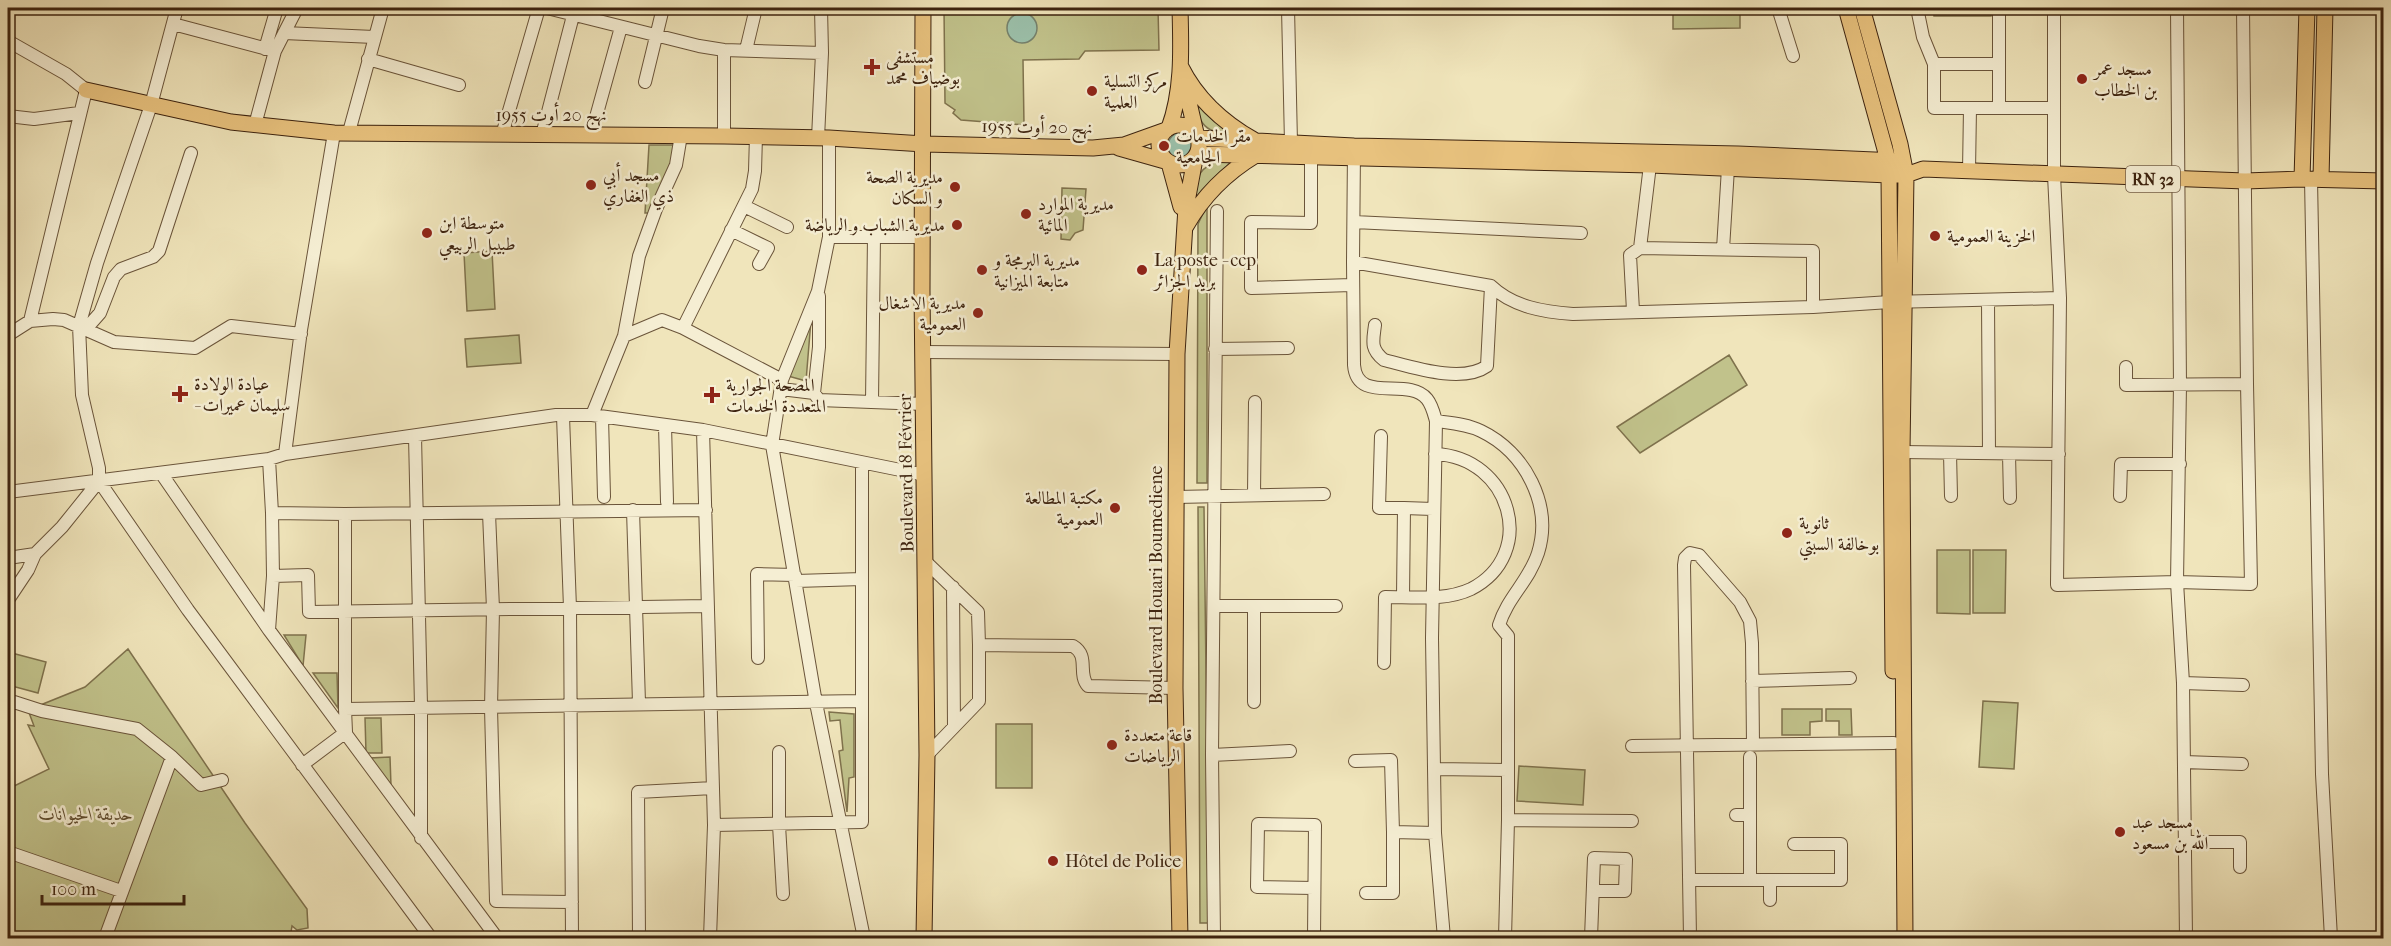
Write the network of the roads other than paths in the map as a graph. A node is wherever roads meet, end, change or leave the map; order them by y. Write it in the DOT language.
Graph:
graph roads {
  1 [pos="177,8"];
  2 [pos="277,8"];
  3 [pos="297,8"];
  4 [pos="539,8"];
  5 [pos="547,8"];
  6 [pos="663,8"];
  7 [pos="756,8"];
  8 [pos="821,8"];
  9 [pos="923,8"];
  10 [pos="1180,8"];
  11 [pos="1288,8"];
  12 [pos="1778,8"];
  13 [pos="1846,8"];
  14 [pos="1862,8"];
  15 [pos="1917,8"];
  16 [pos="1999,8"];
  17 [pos="2054,8"];
  18 [pos="2177,8"];
  19 [pos="2244,8"];
  20 [pos="2307,8"];
  21 [pos="2325,8"];
  22 [pos="379,9"];
  23 [pos="574,11"];
  24 [pos="173,24"];
  25 [pos="621,27"];
  26 [pos="284,33"];
  27 [pos="657,36"];
  28 [pos="8,41"];
  29 [pos="371,48"];
  30 [pos="270,50"];
  31 [pos="724,50"];
  32 [pos="746,50"];
  33 [pos="822,53"];
  34 [pos="1793,56"];
  35 [pos="1934,64"];
  36 [pos="1999,64"];
  37 [pos="1181,67"];
  38 [pos="645,82"];
  39 [pos="459,85"];
  40 [pos="86,90"];
  41 [pos="152,105"];
  42 [pos="1970,108"];
  43 [pos="1999,108"];
  44 [pos="2053,108"];
  45 [pos="79,113"];
  46 [pos="8,116"];
  47 [pos="255,125"];
  48 [pos="1167,129"];
  49 [pos="341,133"];
  50 [pos="502,135"];
  51 [pos="542,135"];
  52 [pos="591,135"];
  53 [pos="681,135"];
  54 [pos="724,136"];
  55 [pos="756,136"];
  56 [pos="1197,136"];
  57 [pos="824,138"];
  58 [pos="1291,143"];
  59 [pos="924,144"];
  60 [pos="1113,147"];
  61 [pos="1256,148"];
  62 [pos="1354,152"];
  63 [pos="191,153"];
  64 [pos="1311,156"];
  65 [pos="1196,157"];
  66 [pos="1168,162"];
  67 [pos="1650,165"];
  68 [pos="1728,168"];
  69 [pos="1888,168"];
  70 [pos="1905,168"];
  71 [pos="1969,171"];
  72 [pos="2054,175"];
  73 [pos="2311,179"];
  74 [pos="2180,180"];
  75 [pos="2245,181"];
  76 [pos="2384,181"];
  77 [pos="744,206"];
  78 [pos="1217,211"];
  79 [pos="1354,222"];
  80 [pos="787,227"];
  81 [pos="731,230"];
  82 [pos="1184,231"];
  83 [pos="1581,233"];
  84 [pos="874,236"];
  85 [pos="829,237"];
  86 [pos="922,237"];
  87 [pos="1640,248"];
  88 [pos="1724,249"];
  89 [pos="1353,262"];
  90 [pos="759,264"];
  91 [pos="1352,285"];
  92 [pos="1491,286"];
  93 [pos="819,291"];
  94 [pos="2060,298"];
  95 [pos="1988,301"];
  96 [pos="1897,302"];
  97 [pos="1813,307"];
  98 [pos="1633,311"];
  99 [pos="30,321"];
  100 [pos="1375,325"];
  101 [pos="82,328"];
  102 [pos="683,328"];
  103 [pos="302,331"];
  104 [pos="8,335"];
  105 [pos="624,336"];
  106 [pos="1288,348"];
  107 [pos="1215,349"];
  108 [pos="924,352"];
  109 [pos="1177,354"];
  110 [pos="2126,367"];
  111 [pos="2247,384"];
  112 [pos="782,385"];
  113 [pos="2180,385"];
  114 [pos="814,393"];
  115 [pos="872,402"];
  116 [pos="1256,402"];
  117 [pos="924,404"];
  118 [pos="563,416"];
  119 [pos="597,416"];
  120 [pos="1436,421"];
  121 [pos="665,425"];
  122 [pos="703,430"];
  123 [pos="415,436"];
  124 [pos="1381,436"];
  125 [pos="772,445"];
  126 [pos="1902,452"];
  127 [pos="1950,453"];
  128 [pos="1989,453"];
  129 [pos="285,454"];
  130 [pos="1435,454"];
  131 [pos="2009,454"];
  132 [pos="2059,454"];
  133 [pos="269,459"];
  134 [pos="862,462"];
  135 [pos="2180,464"];
  136 [pos="161,473"];
  137 [pos="925,475"];
  138 [pos="99,481"];
  139 [pos="8,492"];
  140 [pos="1324,494"];
  141 [pos="1254,495"];
  142 [pos="1214,496"];
  143 [pos="1951,496"];
  144 [pos="2120,496"];
  145 [pos="604,497"];
  146 [pos="1176,497"];
  147 [pos="2010,498"];
  148 [pos="667,502"];
  149 [pos="1404,508"];
  150 [pos="1433,509"];
  151 [pos="567,510"];
  152 [pos="633,510"];
  153 [pos="706,510"];
  154 [pos="272,513"];
  155 [pos="418,513"];
  156 [pos="489,513"];
  157 [pos="345,514"];
  158 [pos="35,554"];
  159 [pos="8,558"];
  160 [pos="926,562"];
  161 [pos="273,576"];
  162 [pos="795,578"];
  163 [pos="862,579"];
  164 [pos="2177,582"];
  165 [pos="953,587"];
  166 [pos="1432,596"];
  167 [pos="1403,597"];
  168 [pos="8,600"];
  169 [pos="637,606"];
  170 [pos="708,606"];
  171 [pos="1214,606"];
  172 [pos="1336,606"];
  173 [pos="1254,607"];
  174 [pos="570,608"];
  175 [pos="493,609"];
  176 [pos="419,610"];
  177 [pos="345,612"];
  178 [pos="269,630"];
  179 [pos="979,645"];
  180 [pos="758,658"];
  181 [pos="1384,663"];
  182 [pos="1850,678"];
  183 [pos="1752,681"];
  184 [pos="2183,683"];
  185 [pos="2243,685"];
  186 [pos="1175,688"];
  187 [pos="862,701"];
  188 [pos="1254,702"];
  189 [pos="639,703"];
  190 [pos="711,703"];
  191 [pos="816,703"];
  192 [pos="8,704"];
  193 [pos="421,706"];
  194 [pos="570,706"];
  195 [pos="491,708"];
  196 [pos="345,709"];
  197 [pos="954,727"];
  198 [pos="346,732"];
  199 [pos="1893,743"];
  200 [pos="1687,745"];
  201 [pos="1632,746"];
  202 [pos="1290,751"];
  203 [pos="1752,751"];
  204 [pos="779,752"];
  205 [pos="927,755"];
  206 [pos="1212,755"];
  207 [pos="172,757"];
  208 [pos="1355,761"];
  209 [pos="2184,762"];
  210 [pos="2242,764"];
  211 [pos="302,765"];
  212 [pos="1435,769"];
  213 [pos="1508,770"];
  214 [pos="222,780"];
  215 [pos="713,788"];
  216 [pos="1736,815"];
  217 [pos="1750,815"];
  218 [pos="1508,819"];
  219 [pos="1632,821"];
  220 [pos="841,824"];
  221 [pos="714,825"];
  222 [pos="779,825"];
  223 [pos="1393,832"];
  224 [pos="1435,833"];
  225 [pos="421,838"];
  226 [pos="2184,842"];
  227 [pos="1794,844"];
  228 [pos="8,852"];
  229 [pos="2240,867"];
  230 [pos="1689,880"];
  231 [pos="1750,880"];
  232 [pos="1770,880"];
  233 [pos="1314,888"];
  234 [pos="121,891"];
  235 [pos="1593,891"];
  236 [pos="1366,893"];
  237 [pos="783,894"];
  238 [pos="1770,900"];
  239 [pos="496,901"];
  240 [pos="572,902"];
  241 [pos="476,909"];
  242 [pos="105,939"];
  243 [pos="431,939"];
  244 [pos="497,939"];
  245 [pos="572,939"];
  246 [pos="639,939"];
  247 [pos="711,939"];
  248 [pos="864,939"];
  249 [pos="924,939"];
  250 [pos="1180,939"];
  251 [pos="1214,939"];
  252 [pos="1314,939"];
  253 [pos="1444,939"];
  254 [pos="1505,939"];
  255 [pos="1591,939"];
  256 [pos="1690,939"];
  257 [pos="1894,939"];
  258 [pos="1905,939"];
  259 [pos="2186,939"];
  260 [pos="2331,939"];
  1 -- 24 [label="street"];
  2 -- 30 [label="street"];
  3 -- 26 [label="street"];
  4 -- 50 [label="street"];
  5 -- 23 [label="street"];
  6 -- 27 [label="street"];
  7 -- 32 [label="street"];
  8 -- 33 [label="street"];
  9 -- 59 [label="main road, Boulevard 18 Février"];
  10 -- 37 [label="main road"];
  11 -- 58 [label="street"];
  12 -- 34 [label="street"];
  13 -- 69 [label="main road"];
  14 -- 70 [label="main road"];
  15 -- 35 [label="street"];
  16 -- 36 [label="street"];
  17 -- 44 [label="street"];
  18 -- 74 [label="street"];
  19 -- 75 [label="street"];
  20 -- 73 [label="main road"];
  21 -- 73 [label="main road"];
  22 -- 29 [label="street"];
  23 -- 25 [label="street"];
  23 -- 51 [label="street"];
  24 -- 30 [label="street"];
  24 -- 41 [label="street"];
  25 -- 27 [label="street"];
  25 -- 52 [label="street"];
  26 -- 29 [label="street"];
  26 -- 30 [label="street"];
  27 -- 31 [label="street"];
  27 -- 38 [label="street"];
  28 -- 40 [label="street, نهج 20 أوت 1955"];
  29 -- 39 [label="street"];
  29 -- 49 [label="street"];
  30 -- 47 [label="street"];
  31 -- 32 [label="street"];
  31 -- 54 [label="street"];
  32 -- 33 [label="street"];
  33 -- 57 [label="street"];
  35 -- 36 [label="street"];
  35 -- 42 [label="street"];
  36 -- 43 [label="street"];
  37 -- 48 [label="main road"];
  37 -- 56 [label="main road"];
  37 -- 61 [label="main road"];
  40 -- 41 [label="main road, نهج 20 أوت 1955"];
  40 -- 45 [label="street"];
  41 -- 47 [label="main road, نهج 20 أوت 1955"];
  41 -- 101 [label="street"];
  42 -- 43 [label="street"];
  42 -- 71 [label="street"];
  43 -- 44 [label="street"];
  44 -- 72 [label="street"];
  45 -- 46 [label="street"];
  45 -- 99 [label="street"];
  47 -- 49 [label="main road, نهج 20 أوت 1955"];
  48 -- 56 [label="main road"];
  48 -- 60 [label="main road, نهج 20 أوت 1955"];
  48 -- 66 [label="main road"];
  49 -- 50 [label="main road, نهج 20 أوت 1955"];
  49 -- 103 [label="street"];
  50 -- 51 [label="main road, نهج 20 أوت 1955"];
  51 -- 52 [label="main road, نهج 20 أوت 1955"];
  52 -- 53 [label="main road, نهج 20 أوت 1955"];
  53 -- 54 [label="main road, نهج 20 أوت 1955"];
  53 -- 105 [label="street"];
  54 -- 55 [label="main road, نهج 20 أوت 1955"];
  55 -- 57 [label="main road, نهج 20 أوت 1955"];
  55 -- 77 [label="street"];
  56 -- 61 [label="main road"];
  56 -- 65 [label="main road"];
  57 -- 59 [label="main road, نهج 20 أوت 1955"];
  57 -- 85 [label="street"];
  58 -- 61 [label="main road"];
  58 -- 62 [label="main road"];
  59 -- 60 [label="main road, نهج 20 أوت 1955"];
  59 -- 86 [label="main road, Boulevard 18 Février"];
  60 -- 66 [label="main road, نهج 20 أوت 1955"];
  61 -- 64 [label="main road"];
  61 -- 65 [label="main road"];
  61 -- 82 [label="main road"];
  62 -- 64 [label="main road"];
  62 -- 67 [label="main road"];
  62 -- 69 [label="main road"];
  62 -- 79 [label="street"];
  63 -- 101 [label="street"];
  64 -- 91 [label="street"];
  65 -- 66 [label="main road"];
  65 -- 82 [label="main road, Boulevard Houari Boumediene"];
  66 -- 82 [label="main road, Boulevard Houari Boumediene"];
  67 -- 68 [label="main road"];
  67 -- 87 [label="street"];
  68 -- 69 [label="main road"];
  68 -- 88 [label="street"];
  69 -- 70 [label="main road"];
  69 -- 96 [label="main road"];
  70 -- 71 [label="main road, RN 32"];
  70 -- 96 [label="main road"];
  71 -- 72 [label="main road, RN 32"];
  72 -- 74 [label="main road, RN 32"];
  72 -- 94 [label="street"];
  73 -- 75 [label="main road, RN 32"];
  73 -- 76 [label="main road, RN 32"];
  73 -- 260 [label="street"];
  74 -- 75 [label="main road, RN 32"];
  74 -- 113 [label="street"];
  75 -- 111 [label="street"];
  77 -- 80 [label="street"];
  77 -- 81 [label="street"];
  78 -- 107 [label="street"];
  79 -- 83 [label="street"];
  79 -- 89 [label="street"];
  81 -- 90 [label="street"];
  81 -- 102 [label="street"];
  82 -- 109 [label="main road, Boulevard Houari Boumediene"];
  84 -- 85 [label="street"];
  84 -- 86 [label="street"];
  84 -- 115 [label="street"];
  85 -- 93 [label="street"];
  86 -- 108 [label="main road, Boulevard 18 Février"];
  87 -- 88 [label="street"];
  87 -- 98 [label="street"];
  88 -- 97 [label="street"];
  89 -- 91 [label="street"];
  89 -- 92 [label="street"];
  91 -- 120 [label="street"];
  92 -- 98 [label="street"];
  92 -- 100 [label="street"];
  93 -- 112 [label="street"];
  93 -- 114 [label="street"];
  94 -- 95 [label="street"];
  94 -- 132 [label="street"];
  95 -- 96 [label="street"];
  95 -- 128 [label="street"];
  96 -- 97 [label="street"];
  96 -- 126 [label="main road"];
  96 -- 199 [label="main road"];
  97 -- 98 [label="street"];
  99 -- 101 [label="street"];
  99 -- 104 [label="street"];
  101 -- 103 [label="street"];
  101 -- 138 [label="street"];
  102 -- 105 [label="street"];
  102 -- 112 [label="street"];
  103 -- 129 [label="street"];
  105 -- 119 [label="street"];
  106 -- 107 [label="street"];
  107 -- 142 [label="street"];
  108 -- 109 [label="street"];
  108 -- 117 [label="main road, Boulevard 18 Février"];
  109 -- 146 [label="main road, Boulevard Houari Boumediene"];
  110 -- 113 [label="street"];
  111 -- 113 [label="street"];
  111 -- 164 [label="street"];
  112 -- 114 [label="street"];
  112 -- 125 [label="street"];
  113 -- 135 [label="street"];
  114 -- 115 [label="street"];
  115 -- 117 [label="street"];
  116 -- 141 [label="street"];
  117 -- 137 [label="main road, Boulevard 18 Février"];
  118 -- 119 [label="street"];
  118 -- 123 [label="street"];
  118 -- 151 [label="street"];
  119 -- 121 [label="street"];
  119 -- 145 [label="street"];
  120 -- 130 [label="street"];
  120 -- 213 [label="street"];
  121 -- 122 [label="street"];
  121 -- 148 [label="street"];
  122 -- 125 [label="street"];
  122 -- 153 [label="street"];
  123 -- 129 [label="street"];
  123 -- 155 [label="street"];
  124 -- 149 [label="street"];
  125 -- 134 [label="street"];
  125 -- 162 [label="street"];
  126 -- 127 [label="street"];
  126 -- 258 [label="main road"];
  127 -- 128 [label="street"];
  127 -- 143 [label="street"];
  128 -- 131 [label="street"];
  129 -- 133 [label="street"];
  130 -- 150 [label="street"];
  130 -- 166 [label="street"];
  131 -- 132 [label="street"];
  131 -- 147 [label="street"];
  132 -- 164 [label="street"];
  133 -- 136 [label="street"];
  133 -- 154 [label="street"];
  134 -- 137 [label="street"];
  134 -- 163 [label="street"];
  135 -- 144 [label="street"];
  135 -- 164 [label="street"];
  136 -- 138 [label="street"];
  136 -- 178 [label="street"];
  137 -- 160 [label="main road, Boulevard 18 Février"];
  138 -- 139 [label="street"];
  138 -- 158 [label="street"];
  138 -- 211 [label="street"];
  140 -- 141 [label="street"];
  141 -- 142 [label="street"];
  142 -- 146 [label="street"];
  142 -- 171 [label="street"];
  146 -- 186 [label="main road, Boulevard Houari Boumediene"];
  149 -- 150 [label="street"];
  149 -- 167 [label="street"];
  150 -- 166 [label="street"];
  151 -- 152 [label="street"];
  151 -- 156 [label="street"];
  151 -- 174 [label="street"];
  152 -- 153 [label="street"];
  152 -- 169 [label="street"];
  153 -- 170 [label="street"];
  154 -- 157 [label="street"];
  154 -- 161 [label="street"];
  155 -- 156 [label="street"];
  155 -- 157 [label="street"];
  155 -- 176 [label="street"];
  156 -- 175 [label="street"];
  157 -- 177 [label="street"];
  158 -- 159 [label="street"];
  158 -- 168 [label="street"];
  160 -- 165 [label="street"];
  160 -- 205 [label="main road, Boulevard 18 Février"];
  161 -- 177 [label="street"];
  161 -- 178 [label="street"];
  162 -- 163 [label="street"];
  162 -- 180 [label="street"];
  162 -- 191 [label="street"];
  163 -- 187 [label="street"];
  164 -- 184 [label="street"];
  165 -- 179 [label="street"];
  165 -- 197 [label="street"];
  166 -- 167 [label="street"];
  166 -- 212 [label="street"];
  167 -- 181 [label="street"];
  169 -- 170 [label="street"];
  169 -- 174 [label="street"];
  169 -- 189 [label="street"];
  170 -- 190 [label="street"];
  171 -- 173 [label="street"];
  171 -- 206 [label="street"];
  172 -- 173 [label="street"];
  173 -- 188 [label="street"];
  174 -- 175 [label="street"];
  174 -- 194 [label="street"];
  175 -- 176 [label="street"];
  175 -- 195 [label="street"];
  176 -- 177 [label="street"];
  176 -- 193 [label="street"];
  177 -- 196 [label="street"];
  178 -- 198 [label="street"];
  179 -- 186 [label="street"];
  179 -- 197 [label="street"];
  182 -- 183 [label="street"];
  183 -- 200 [label="street"];
  183 -- 203 [label="street"];
  184 -- 185 [label="street"];
  184 -- 209 [label="street"];
  186 -- 250 [label="main road, Boulevard Houari Boumediene"];
  187 -- 191 [label="street"];
  187 -- 220 [label="street"];
  189 -- 190 [label="street"];
  189 -- 194 [label="street"];
  190 -- 191 [label="street"];
  190 -- 215 [label="street"];
  191 -- 220 [label="street"];
  192 -- 207 [label="street"];
  193 -- 195 [label="street"];
  193 -- 196 [label="street"];
  193 -- 225 [label="street"];
  194 -- 195 [label="street"];
  194 -- 240 [label="street"];
  195 -- 239 [label="street"];
  196 -- 198 [label="street"];
  197 -- 205 [label="street"];
  198 -- 211 [label="street"];
  198 -- 225 [label="street"];
  199 -- 203 [label="street"];
  199 -- 257 [label="main road"];
  200 -- 201 [label="street"];
  200 -- 203 [label="street"];
  200 -- 230 [label="street"];
  202 -- 206 [label="street"];
  203 -- 217 [label="street"];
  204 -- 222 [label="street"];
  205 -- 249 [label="main road, Boulevard 18 Février"];
  206 -- 251 [label="street"];
  207 -- 214 [label="street"];
  207 -- 234 [label="street"];
  208 -- 223 [label="street"];
  209 -- 210 [label="street"];
  209 -- 226 [label="street"];
  211 -- 243 [label="street"];
  212 -- 213 [label="street"];
  212 -- 224 [label="street"];
  213 -- 218 [label="street"];
  215 -- 221 [label="street"];
  215 -- 246 [label="street"];
  216 -- 217 [label="street"];
  217 -- 231 [label="street"];
  218 -- 219 [label="street"];
  218 -- 254 [label="street"];
  220 -- 222 [label="street"];
  220 -- 248 [label="street"];
  221 -- 222 [label="street"];
  221 -- 247 [label="street"];
  222 -- 237 [label="street"];
  223 -- 224 [label="street"];
  223 -- 236 [label="street"];
  224 -- 253 [label="street"];
  225 -- 241 [label="street"];
  226 -- 229 [label="street"];
  226 -- 259 [label="street"];
  227 -- 232 [label="street"];
  228 -- 234 [label="street"];
  230 -- 231 [label="street"];
  230 -- 256 [label="street"];
  231 -- 232 [label="street"];
  232 -- 238 [label="street"];
  233 -- 233 [label="street"];
  233 -- 252 [label="street"];
  234 -- 242 [label="street"];
  235 -- 255 [label="street"];
  239 -- 240 [label="street"];
  239 -- 241 [label="street"];
  240 -- 245 [label="street"];
  241 -- 244 [label="street"];
}
